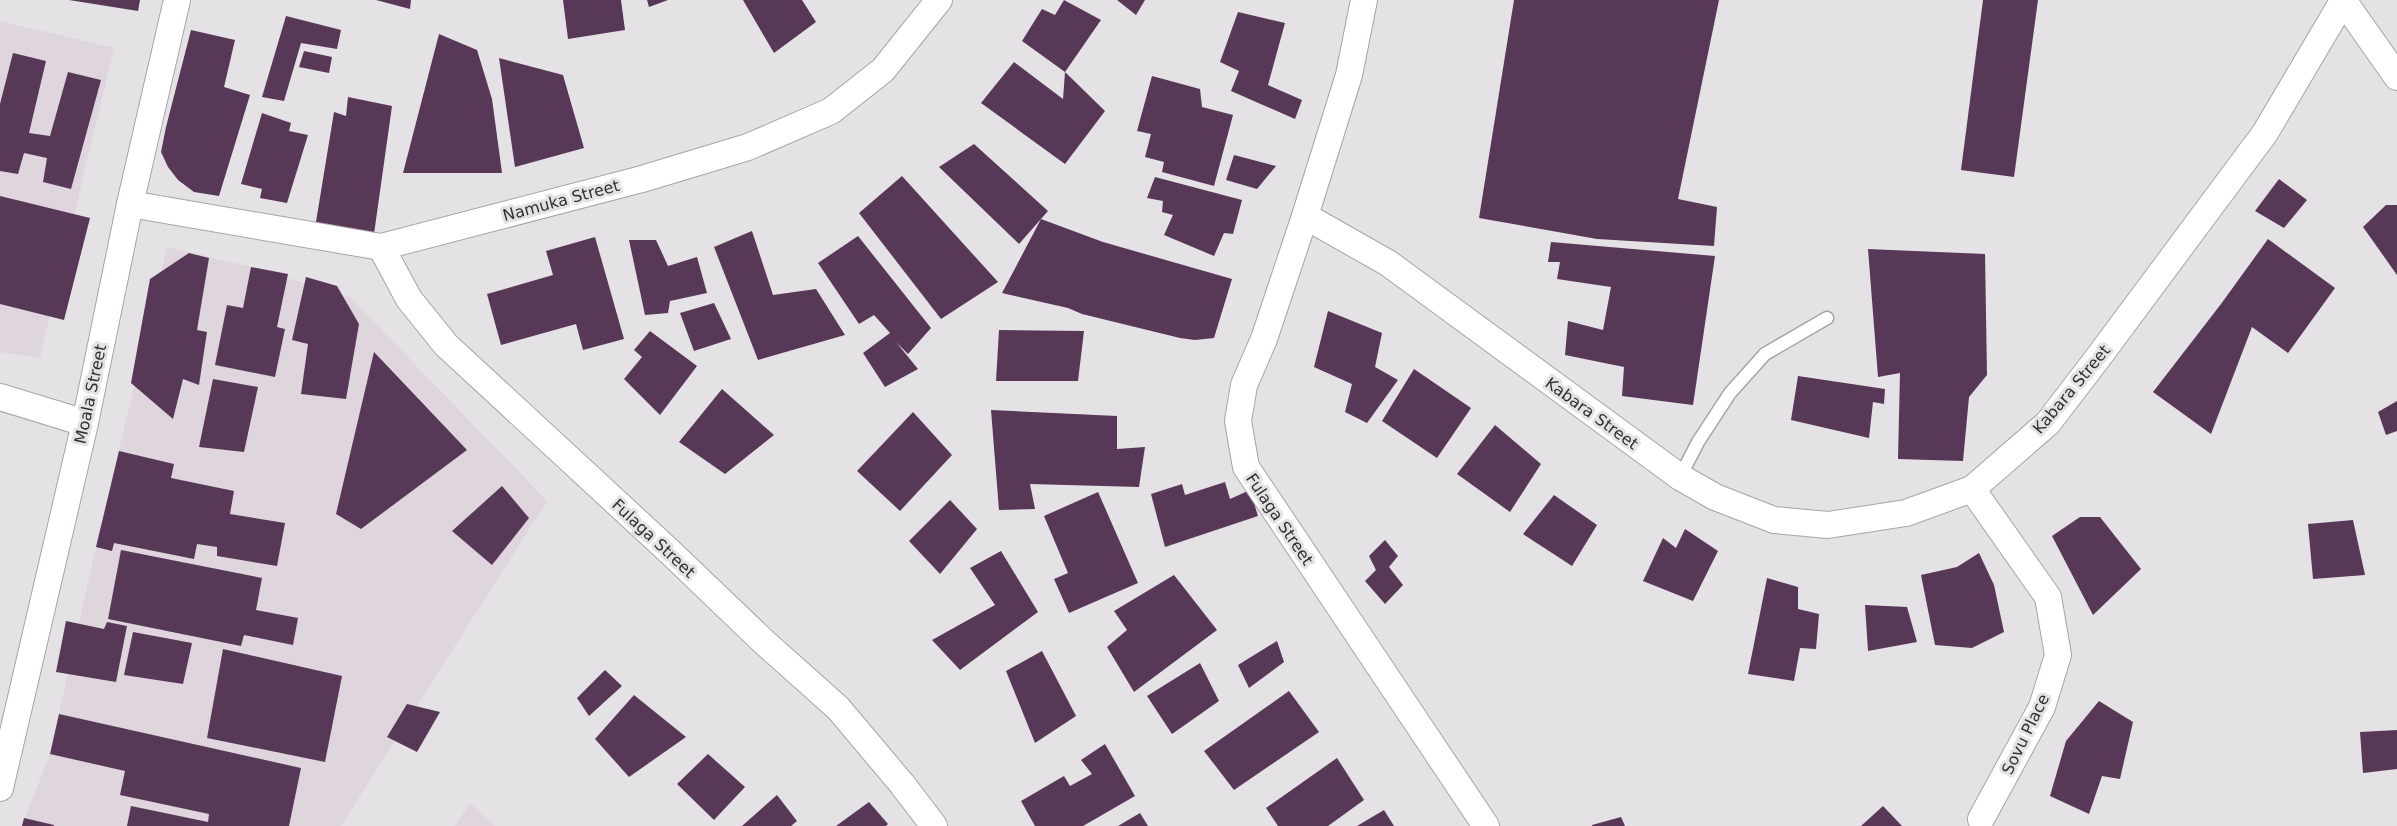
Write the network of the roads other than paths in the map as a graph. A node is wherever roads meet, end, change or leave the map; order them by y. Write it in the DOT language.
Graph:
graph roads {
  1 [pos="177,0"];
  2 [pos="939,0"];
  3 [pos="1364,0"];
  4 [pos="2343,0"];
  5 [pos="2397,78"];
  6 [pos="130,204"];
  7 [pos="1305,216"];
  8 [pos="381,247"];
  9 [pos="1827,318"];
  10 [pos="0,397"];
  11 [pos="85,423"];
  12 [pos="1680,477"];
  13 [pos="1972,489"];
  14 [pos="0,788"];
  15 [pos="1981,819"];
  16 [pos="934,826"];
  17 [pos="1486,826"];
  1 -- 6 [label="street, Moala Street"];
  2 -- 8 [label="street, Namuka Street"];
  3 -- 7 [label="street, Fulaga Street"];
  4 -- 5 [label="street"];
  4 -- 13 [label="street, Kabara Street"];
  6 -- 8 [label="street, Namuka Street"];
  6 -- 11 [label="street, Moala Street"];
  7 -- 12 [label="street, Kabara Street"];
  7 -- 17 [label="street, Fulaga Street"];
  8 -- 16 [label="street, Fulaga Street"];
  9 -- 12 [label="lane"];
  10 -- 11 [label="street"];
  11 -- 14 [label="street, Moala Street"];
  12 -- 13 [label="street, Kabara Street"];
  13 -- 15 [label="street, Sovu Place"];
}
